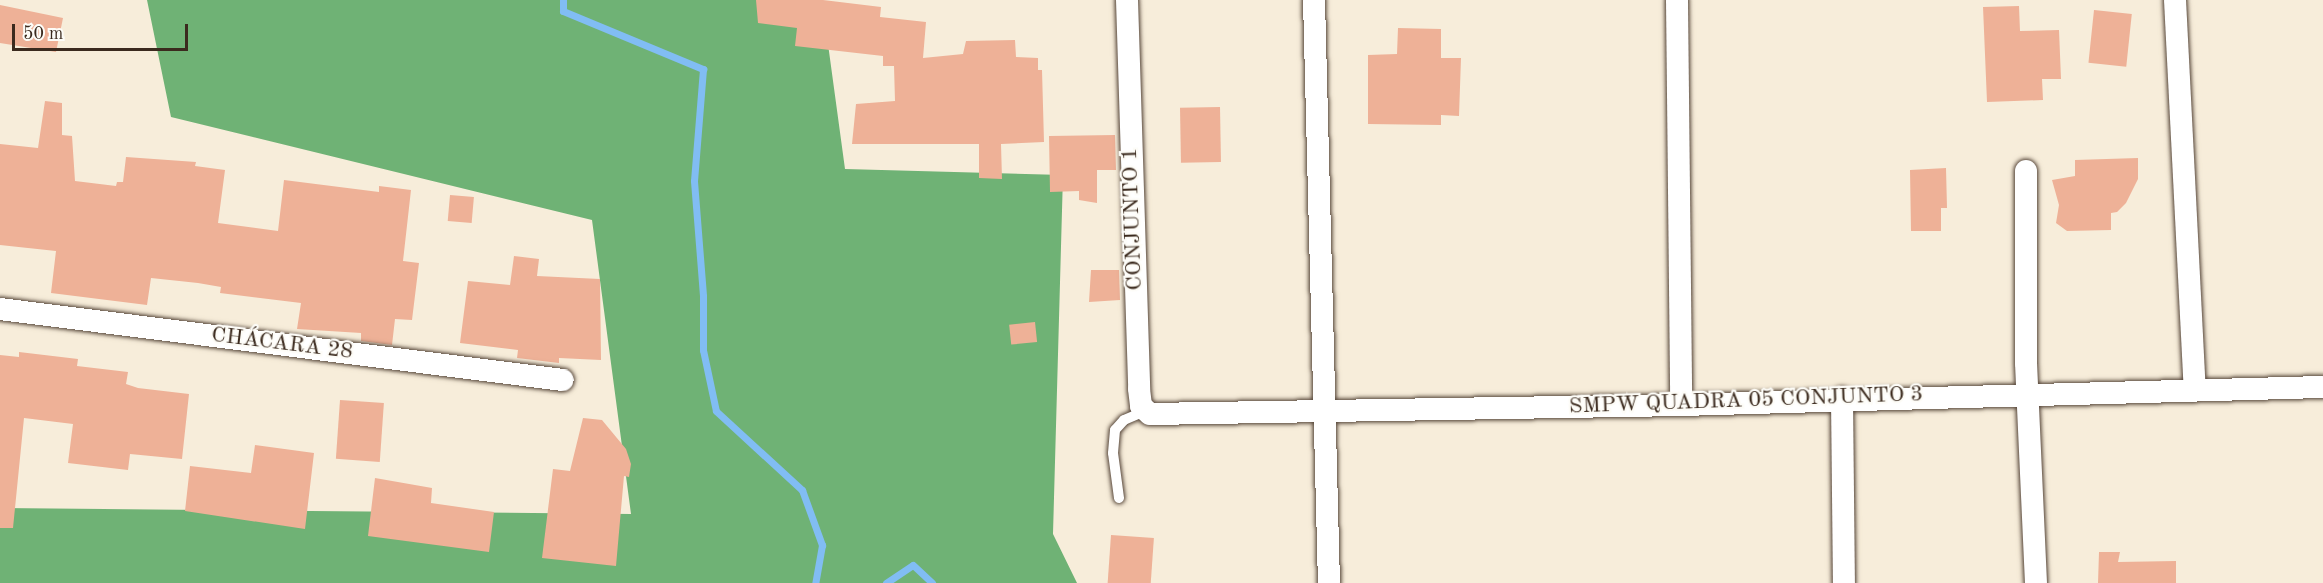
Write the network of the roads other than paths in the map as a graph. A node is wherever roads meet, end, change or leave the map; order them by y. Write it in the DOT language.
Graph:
graph roads {
  1 [pos="1127,0"];
  2 [pos="1314,0"];
  3 [pos="1677,0"];
  4 [pos="2175,0"];
  5 [pos="2026,171"];
  6 [pos="0,309"];
  7 [pos="563,380"];
  8 [pos="2323,387"];
  9 [pos="2195,389"];
  10 [pos="2030,393"];
  11 [pos="1842,399"];
  12 [pos="1681,405"];
  13 [pos="1327,410"];
  14 [pos="1145,411"];
  15 [pos="1119,498"];
  16 [pos="1329,583"];
  17 [pos="1844,583"];
  18 [pos="2036,583"];
  1 -- 14 [label="street, CONJUNTO 1"];
  2 -- 13 [label="street"];
  3 -- 12 [label="street"];
  4 -- 9 [label="street"];
  5 -- 10 [label="street"];
  6 -- 7 [label="street, CHÁCARA 28"];
  8 -- 9 [label="street, SMPW QUADRA 05 CONJUNTO 3"];
  9 -- 10 [label="street, SMPW QUADRA 05 CONJUNTO 3"];
  10 -- 11 [label="street, SMPW QUADRA 05 CONJUNTO 3"];
  10 -- 18 [label="street"];
  11 -- 12 [label="street, SMPW QUADRA 05 CONJUNTO 3"];
  11 -- 17 [label="street"];
  12 -- 13 [label="street, SMPW QUADRA 05 CONJUNTO 3"];
  13 -- 14 [label="street, SMPW QUADRA 05 CONJUNTO 3"];
  13 -- 16 [label="street"];
  14 -- 15 [label="lane"];
}
